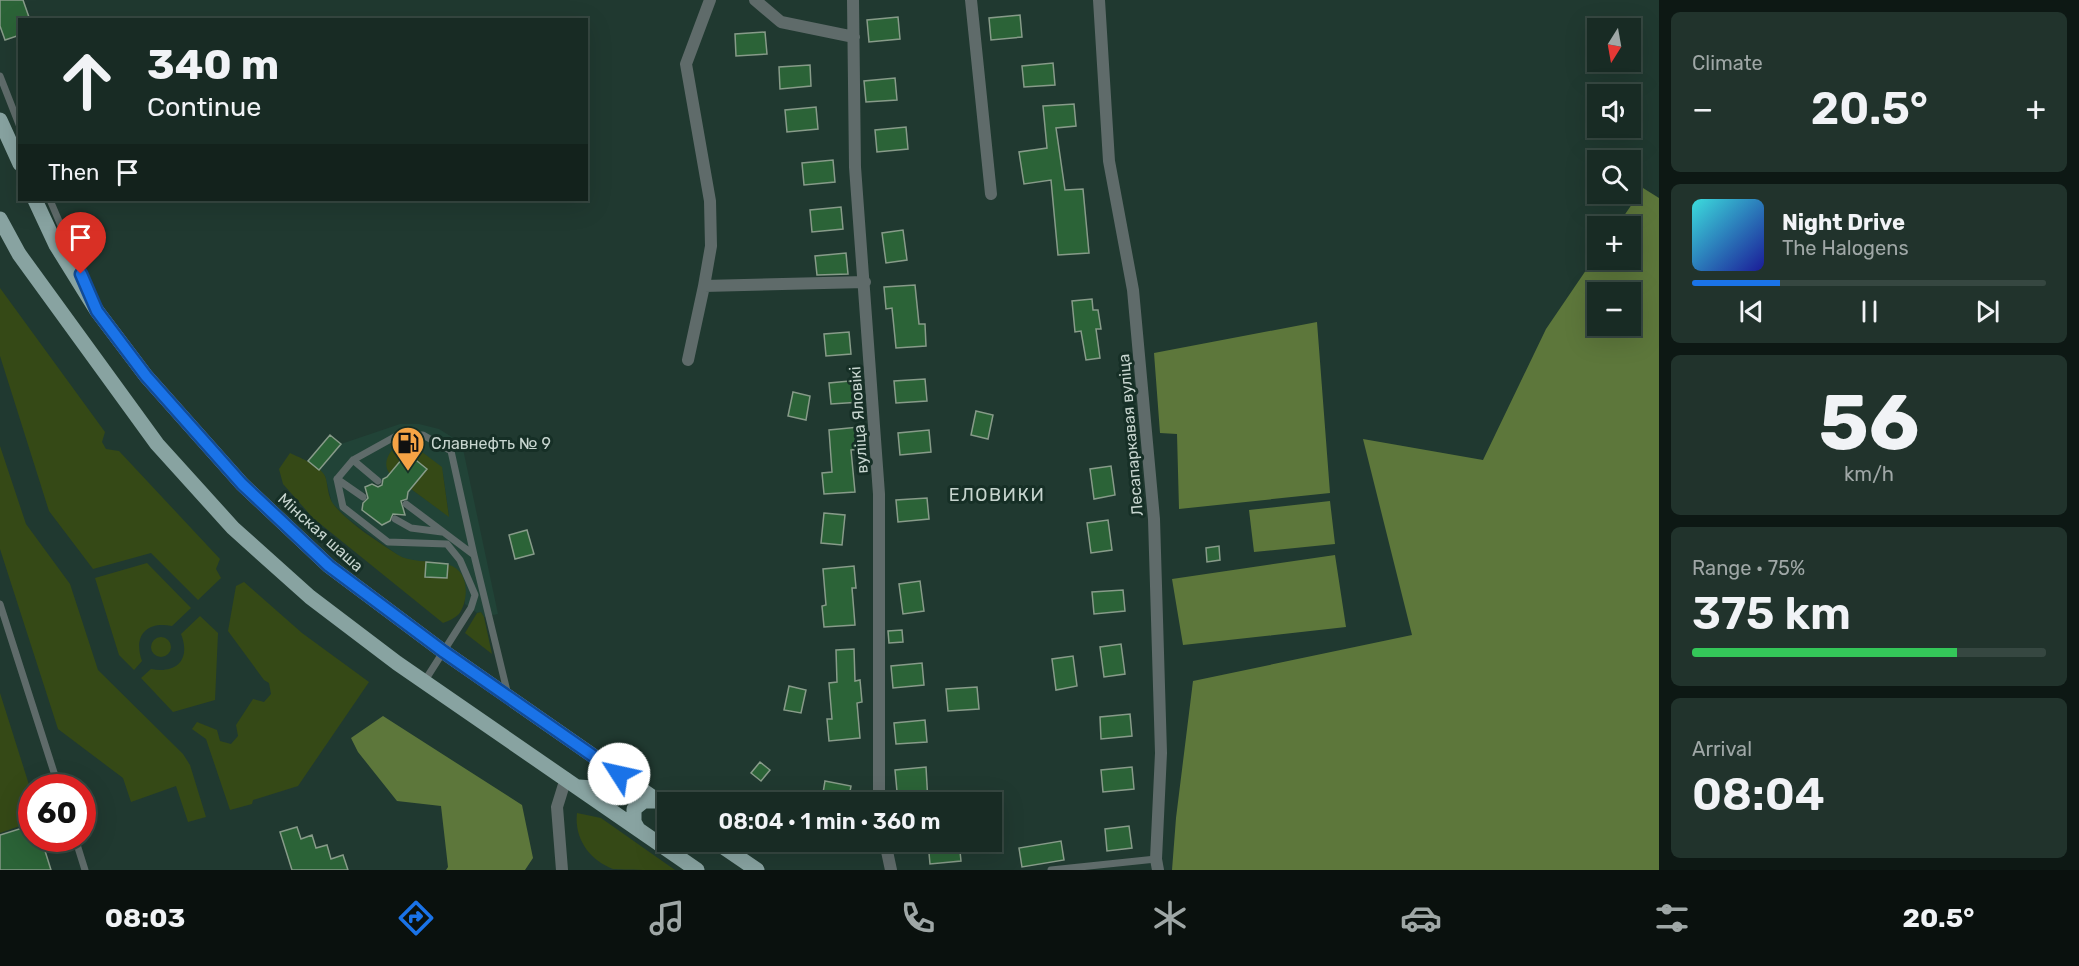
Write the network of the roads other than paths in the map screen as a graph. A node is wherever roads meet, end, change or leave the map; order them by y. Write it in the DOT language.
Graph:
graph roads {
  1 [pos="710,0"];
  2 [pos="754,0"];
  3 [pos="853,0"];
  4 [pos="971,0"];
  5 [pos="1099,0"];
  6 [pos="854,37"];
  7 [pos="0,75"];
  8 [pos="0,120"];
  9 [pos="18,122"];
  10 [pos="18,160"];
  11 [pos="992,194"];
  12 [pos="35,201"];
  13 [pos="50,201"];
  14 [pos="0,219"];
  15 [pos="0,237"];
  16 [pos="19,254"];
  17 [pos="865,282"];
  18 [pos="704,286"];
  19 [pos="97,311"];
  20 [pos="688,360"];
  21 [pos="353,460"];
  22 [pos="337,479"];
  23 [pos="378,481"];
  24 [pos="363,497"];
  25 [pos="406,504"];
  26 [pos="395,519"];
  27 [pos="444,533"];
  28 [pos="474,555"];
  29 [pos="0,604"];
  30 [pos="444,652"];
  31 [pos="424,682"];
  32 [pos="509,697"];
  33 [pos="599,760"];
  34 [pos="55,774"];
  35 [pos="573,782"];
  36 [pos="879,792"];
  37 [pos="657,800"];
  38 [pos="657,803"];
  39 [pos="638,829"];
  40 [pos="79,852"];
  41 [pos="731,852"];
  42 [pos="887,852"];
  43 [pos="1157,864"];
  44 [pos="564,868"];
  45 [pos="85,870"];
  46 [pos="697,870"];
  47 [pos="758,870"];
  48 [pos="891,870"];
  49 [pos="1051,870"];
  1 -- 18 [label="street"];
  2 -- 6 [label="street"];
  3 -- 6 [label="street, вуліца Яловікі"];
  4 -- 11 [label="street"];
  5 -- 43 [label="street, Лесапаркавая вуліца"];
  6 -- 17 [label="street, вуліца Яловікі"];
  7 -- 9 [label="lane"];
  8 -- 10 [label="main road"];
  12 -- 19 [label="main road, Мінская шаша"];
  13 -- 19 [label="lane"];
  14 -- 16 [label="main road"];
  15 -- 16 [label="lane"];
  16 -- 31 [label="main road"];
  17 -- 18 [label="street"];
  17 -- 36 [label="street, вуліца Яловікі"];
  18 -- 20 [label="street"];
  19 -- 30 [label="main road, Мінская шаша"];
  21 -- 22 [label="lane"];
  21 -- 23 [label="lane"];
  21 -- 28 [label="lane"];
  22 -- 24 [label="lane"];
  22 -- 30 [label="lane"];
  25 -- 27 [label="lane"];
  26 -- 27 [label="lane"];
  27 -- 28 [label="lane"];
  28 -- 32 [label="lane"];
  29 -- 34 [label="lane"];
  30 -- 31 [label="lane"];
  30 -- 32 [label="main road, Мінская шаша"];
  31 -- 35 [label="main road"];
  32 -- 33 [label="main road, Мінская шаша"];
  33 -- 35 [label="main road"];
  33 -- 37 [label="main road, Мінская шаша"];
  35 -- 39 [label="main road"];
  35 -- 44 [label="street"];
  38 -- 39 [label="main road"];
  39 -- 46 [label="main road"];
  40 -- 45 [label="lane"];
  41 -- 47 [label="main road"];
  42 -- 48 [label="street"];
  43 -- 49 [label="lane"];
}
